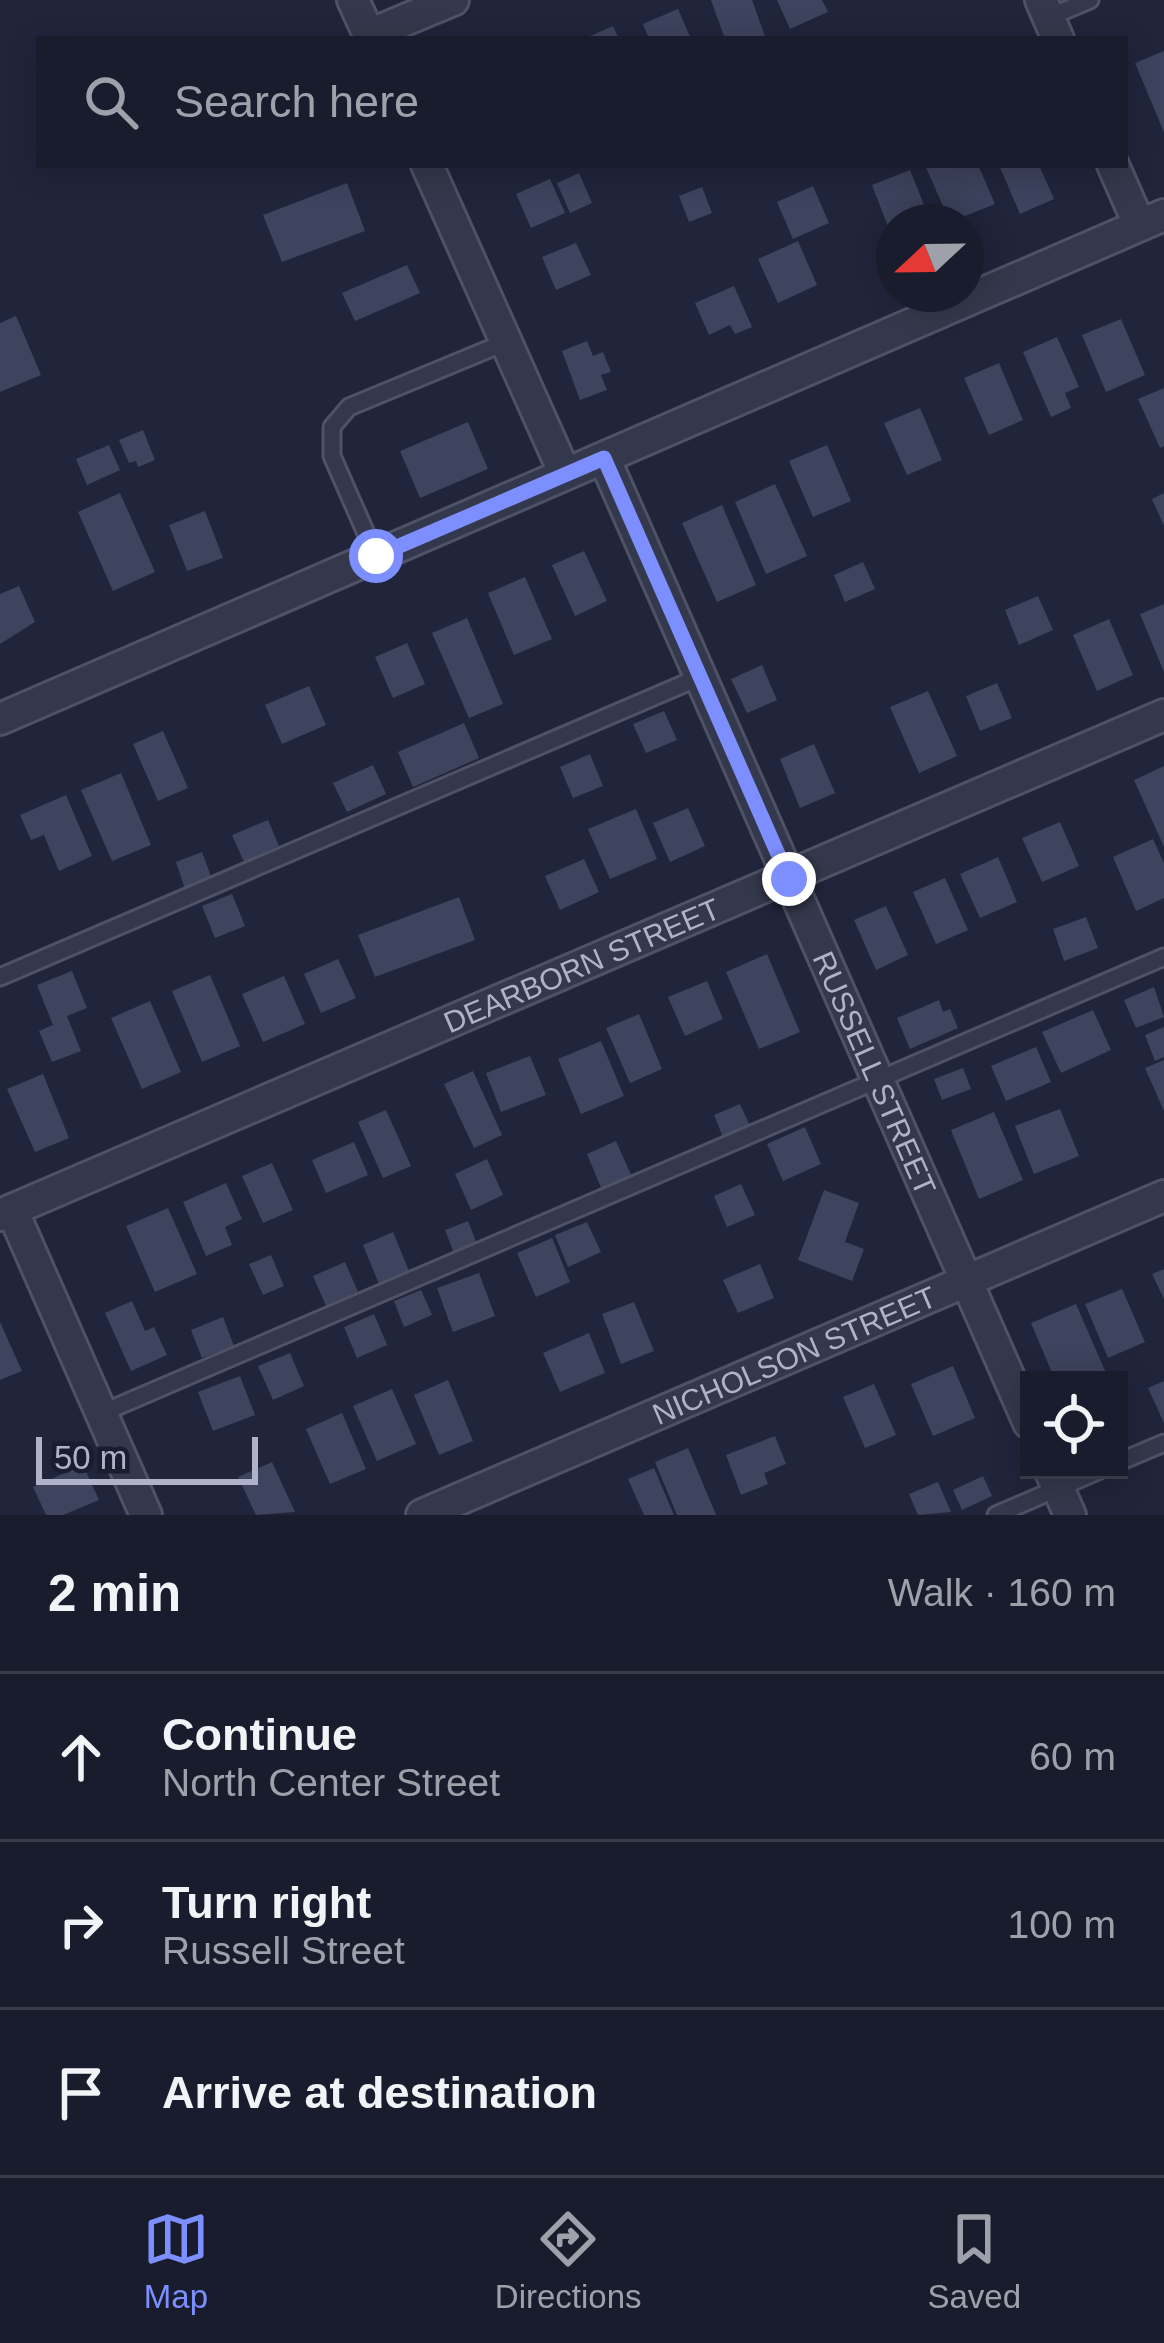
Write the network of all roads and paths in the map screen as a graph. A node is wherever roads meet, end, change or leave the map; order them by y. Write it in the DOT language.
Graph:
graph roads {
  1 [pos="353,0"];
  2 [pos="453,0"];
  3 [pos="1090,0"];
  4 [pos="1050,12"];
  5 [pos="370,36"];
  6 [pos="372,36"];
  7 [pos="428,168"];
  8 [pos="1115,168"];
  9 [pos="1152,219"];
  10 [pos="506,342"];
  11 [pos="604,458"];
  12 [pos="566,474"];
  13 [pos="376,556"];
  14 [pos="700,677"];
  15 [pos="1164,715"];
  16 [pos="0,719"];
  17 [pos="789,879"];
  18 [pos="1164,957"];
  19 [pos="0,977"];
  20 [pos="878,1080"];
  21 [pos="1164,1196"];
  22 [pos="6,1212"];
  23 [pos="967,1281"];
  24 [pos="1020,1402"];
  25 [pos="102,1413"];
  26 [pos="1164,1443"];
  27 [pos="1128,1458"];
  28 [pos="1059,1491"];
  29 [pos="146,1515"];
  30 [pos="422,1515"];
  31 [pos="996,1515"];
  1 -- 5 [label="street"];
  2 -- 6 [label="street"];
  3 -- 4 [label="lane"];
  7 -- 10 [label="street"];
  8 -- 9 [label="street"];
  9 -- 11 [label="street"];
  10 -- 12 [label="street"];
  10 -- 13 [label="lane"];
  11 -- 12 [label="street"];
  11 -- 14 [label="street, RUSSELL STREET"];
  12 -- 13 [label="street"];
  13 -- 16 [label="street"];
  14 -- 17 [label="street, RUSSELL STREET"];
  14 -- 19 [label="lane"];
  15 -- 17 [label="street, DEARBORN STREET"];
  17 -- 20 [label="street, RUSSELL STREET"];
  17 -- 22 [label="street, DEARBORN STREET"];
  18 -- 20 [label="lane"];
  20 -- 23 [label="street, RUSSELL STREET"];
  20 -- 25 [label="lane"];
  21 -- 23 [label="street, NICHOLSON STREET"];
  22 -- 25 [label="street"];
  23 -- 24 [label="street, RUSSELL STREET"];
  23 -- 30 [label="street, NICHOLSON STREET"];
  25 -- 29 [label="street"];
  26 -- 27 [label="lane"];
  28 -- 31 [label="lane"];
}
